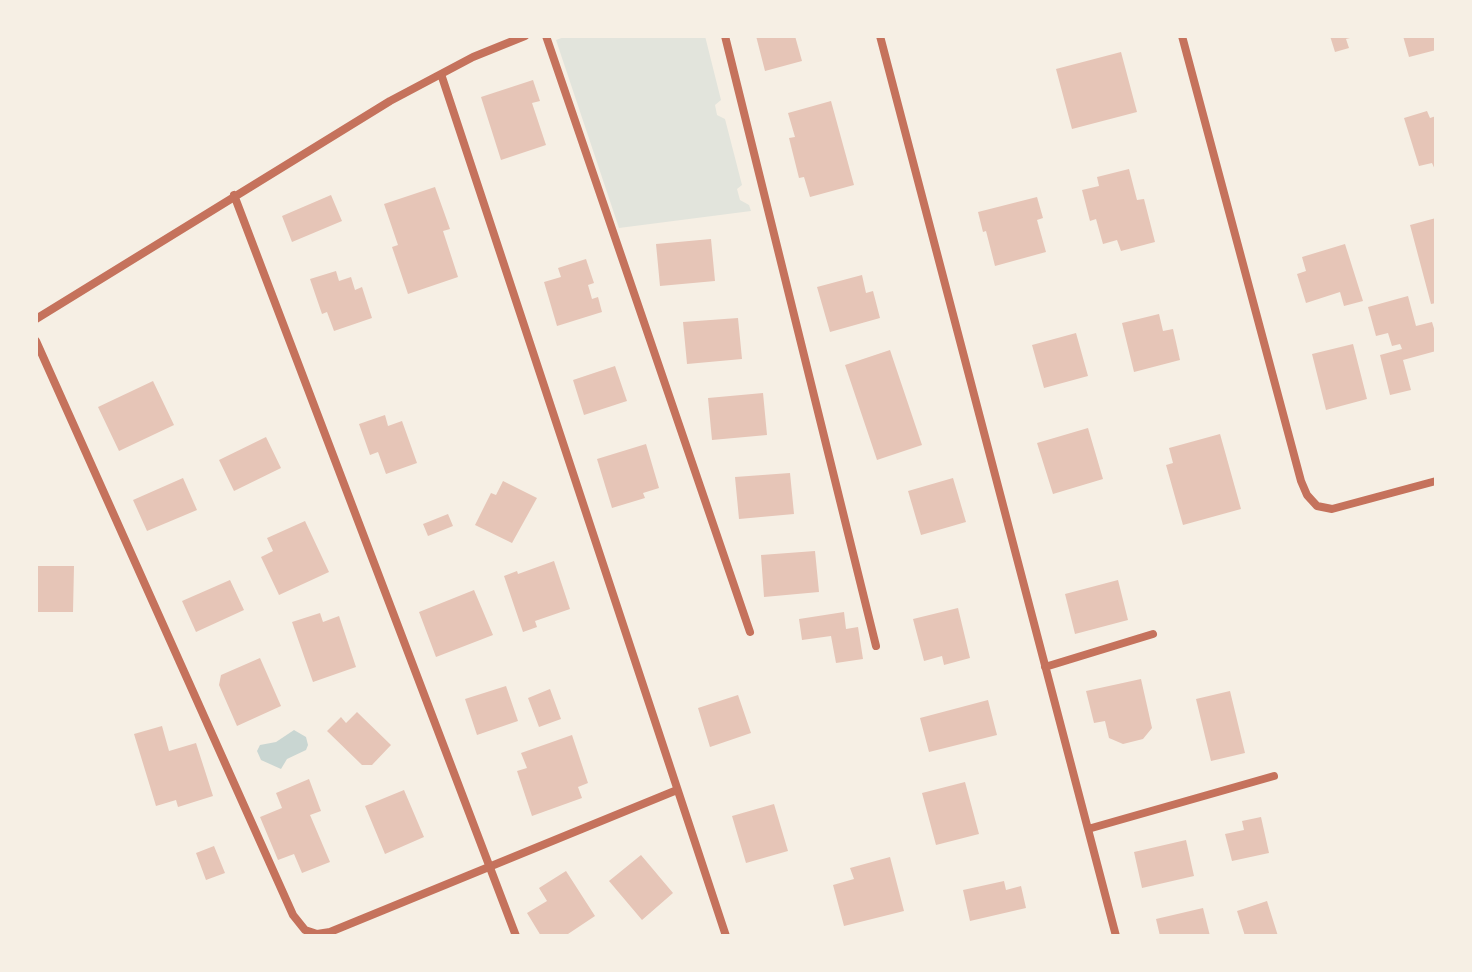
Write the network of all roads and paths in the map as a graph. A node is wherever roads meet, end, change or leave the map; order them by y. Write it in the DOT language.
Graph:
graph roads {
  1 [pos="525,36"];
  2 [pos="546,36"];
  3 [pos="725,36"];
  4 [pos="880,36"];
  5 [pos="1182,36"];
  6 [pos="441,74"];
  7 [pos="234,195"];
  8 [pos="36,319"];
  9 [pos="36,341"];
  10 [pos="1436,481"];
  11 [pos="750,632"];
  12 [pos="1153,634"];
  13 [pos="876,646"];
  14 [pos="1045,667"];
  15 [pos="1274,776"];
  16 [pos="677,790"];
  17 [pos="1088,829"];
  18 [pos="490,865"];
  19 [pos="516,936"];
  20 [pos="726,936"];
  21 [pos="1116,936"];
  1 -- 6 [label="street"];
  2 -- 11 [label="street"];
  3 -- 13 [label="street"];
  4 -- 14 [label="street"];
  5 -- 10 [label="street"];
  6 -- 7 [label="street"];
  6 -- 16 [label="street"];
  7 -- 8 [label="street"];
  7 -- 18 [label="street"];
  9 -- 18 [label="street"];
  12 -- 14 [label="street"];
  14 -- 17 [label="street"];
  15 -- 17 [label="street"];
  16 -- 18 [label="street"];
  16 -- 20 [label="street"];
  17 -- 21 [label="street"];
  18 -- 19 [label="street"];
}
